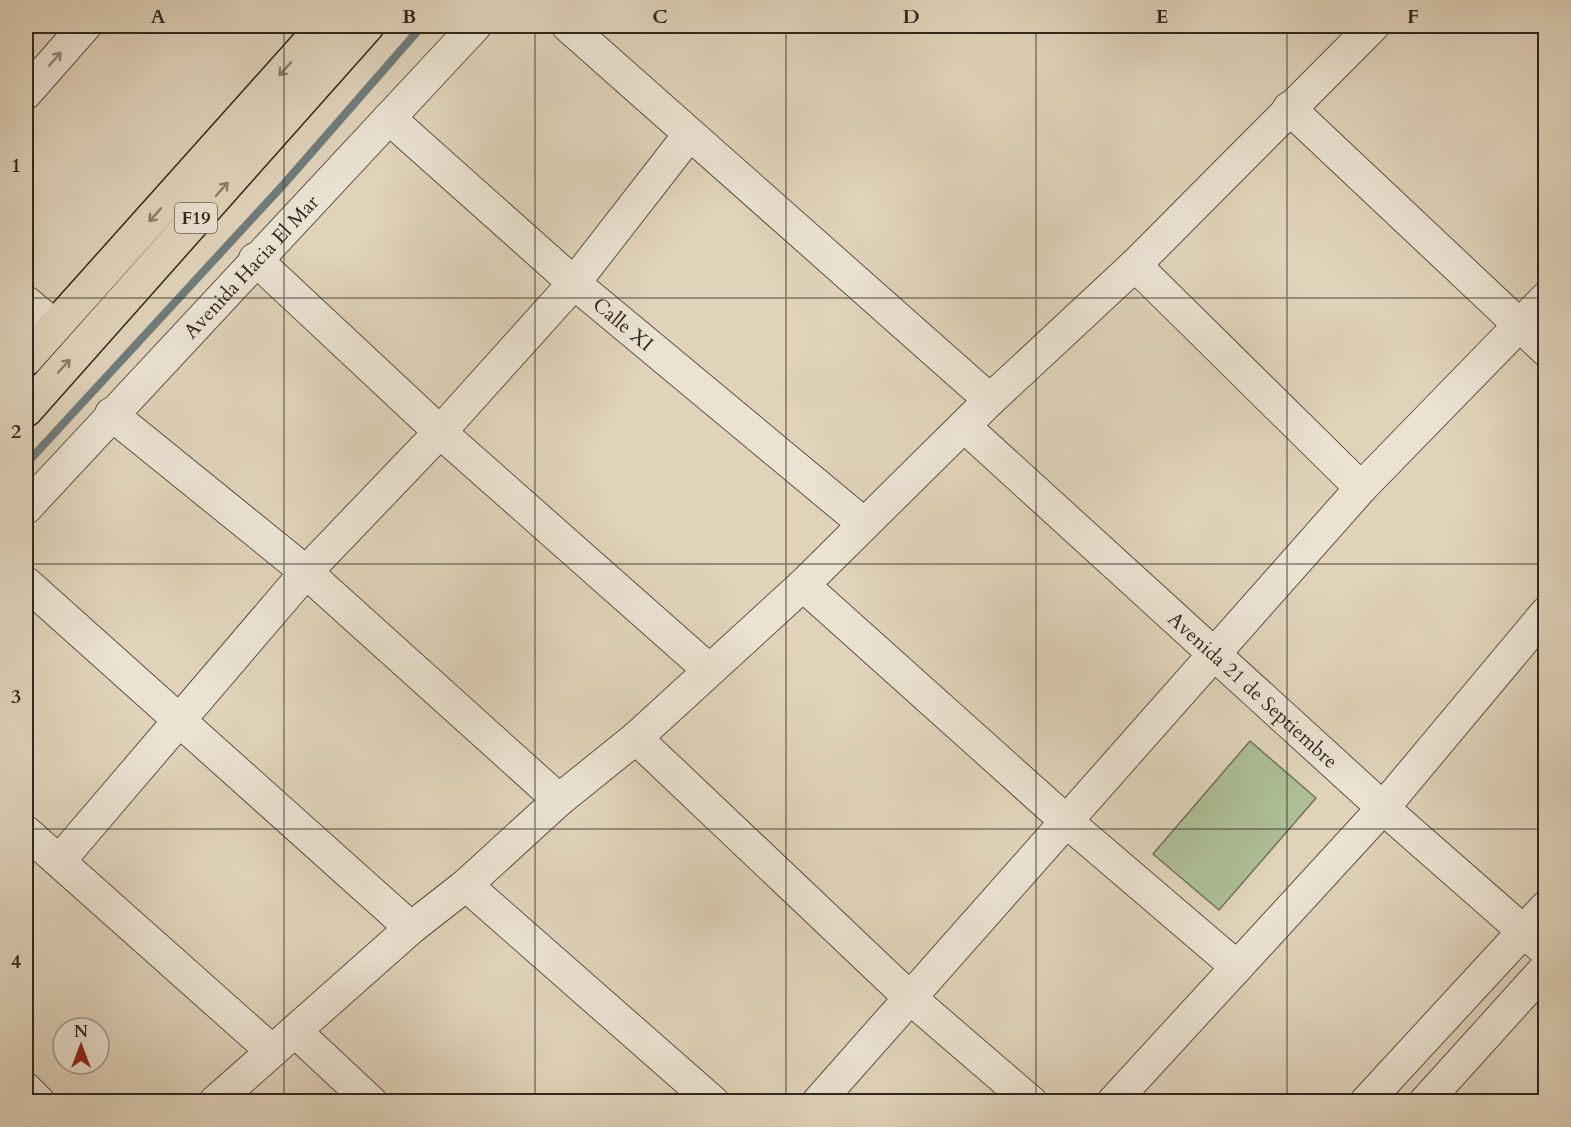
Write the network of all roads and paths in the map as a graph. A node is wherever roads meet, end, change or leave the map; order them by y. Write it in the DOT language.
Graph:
graph roads {
  1 [pos="85,26"];
  2 [pos="324,26"];
  3 [pos="367,26"];
  4 [pos="475,26"];
  5 [pos="568,26"];
  6 [pos="1373,26"];
  7 [pos="26,93"];
  8 [pos="1289,108"];
  9 [pos="389,118"];
  10 [pos="689,135"];
  11 [pos="255,259"];
  12 [pos="1135,265"];
  13 [pos="574,283"];
  14 [pos="1545,298"];
  15 [pos="26,302"];
  16 [pos="55,326"];
  17 [pos="1520,326"];
  18 [pos="1545,350"];
  19 [pos="26,359"];
  20 [pos="990,400"];
  21 [pos="26,410"];
  22 [pos="111,414"];
  23 [pos="965,427"];
  24 [pos="440,432"];
  25 [pos="1361,488"];
  26 [pos="26,508"];
  27 [pos="864,524"];
  28 [pos="306,572"];
  29 [pos="26,582"];
  30 [pos="803,585"];
  31 [pos="1545,614"];
  32 [pos="1215,655"];
  33 [pos="710,670"];
  34 [pos="181,721"];
  35 [pos="636,738"];
  36 [pos="559,800"];
  37 [pos="1383,808"];
  38 [pos="1065,820"];
  39 [pos="26,832"];
  40 [pos="60,860"];
  41 [pos="466,885"];
  42 [pos="1545,906"];
  43 [pos="411,928"];
  44 [pos="1534,942"];
  45 [pos="1238,967"];
  46 [pos="1545,968"];
  47 [pos="909,997"];
  48 [pos="283,1041"];
  49 [pos="26,1089"];
  50 [pos="39,1101"];
  51 [pos="215,1101"];
  52 [pos="371,1101"];
  53 [pos="713,1101"];
  54 [pos="818,1101"];
  55 [pos="1031,1101"];
  56 [pos="1113,1101"];
  57 [pos="1366,1101"];
  58 [pos="1425,1101"];
  7 -- 1 [label="street, one-way"];
  2 -- 16 [label="highway, F19, one-way"];
  21 -- 3 [label="highway, F19, one-way"];
  4 -- 9 [label="street, Avenida Hacia El Mar"];
  5 -- 10 [label="street"];
  6 -- 8 [label="street"];
  8 -- 12 [label="street"];
  8 -- 17 [label="street"];
  9 -- 11 [label="street, Avenida Hacia El Mar"];
  9 -- 13 [label="street, Calle XI"];
  10 -- 13 [label="street"];
  10 -- 20 [label="street"];
  11 -- 22 [label="street, Avenida Hacia El Mar"];
  11 -- 24 [label="street"];
  12 -- 20 [label="street"];
  12 -- 25 [label="street"];
  13 -- 24 [label="street"];
  13 -- 27 [label="street, Calle XI"];
  14 -- 17 [label="street"];
  15 -- 16 [label="street"];
  16 -- 19 [label="highway, F19"];
  17 -- 18 [label="street"];
  17 -- 25 [label="street"];
  20 -- 23 [label="street"];
  22 -- 26 [label="street, Avenida Hacia El Mar"];
  22 -- 28 [label="street"];
  23 -- 27 [label="street"];
  23 -- 32 [label="street, Avenida 21 de Septiembre"];
  24 -- 28 [label="street"];
  24 -- 33 [label="street"];
  25 -- 32 [label="street"];
  27 -- 30 [label="street"];
  28 -- 34 [label="street"];
  28 -- 36 [label="street"];
  29 -- 34 [label="street"];
  30 -- 33 [label="street"];
  30 -- 38 [label="street"];
  31 -- 37 [label="street"];
  32 -- 37 [label="street, Avenida 21 de Septiembre"];
  32 -- 38 [label="street"];
  33 -- 35 [label="street"];
  34 -- 40 [label="street"];
  34 -- 43 [label="street"];
  35 -- 36 [label="street"];
  35 -- 47 [label="street"];
  36 -- 41 [label="street"];
  37 -- 44 [label="street, Avenida 21 de Septiembre"];
  37 -- 45 [label="street"];
  38 -- 45 [label="street"];
  38 -- 47 [label="street"];
  39 -- 40 [label="street"];
  40 -- 48 [label="street"];
  41 -- 43 [label="street"];
  41 -- 53 [label="street"];
  42 -- 44 [label="street"];
  43 -- 48 [label="street"];
  44 -- 57 [label="street"];
  45 -- 56 [label="street"];
  46 -- 58 [label="street"];
  47 -- 54 [label="street"];
  47 -- 55 [label="street"];
  48 -- 51 [label="street"];
  48 -- 52 [label="street"];
  49 -- 50 [label="street"];
}
